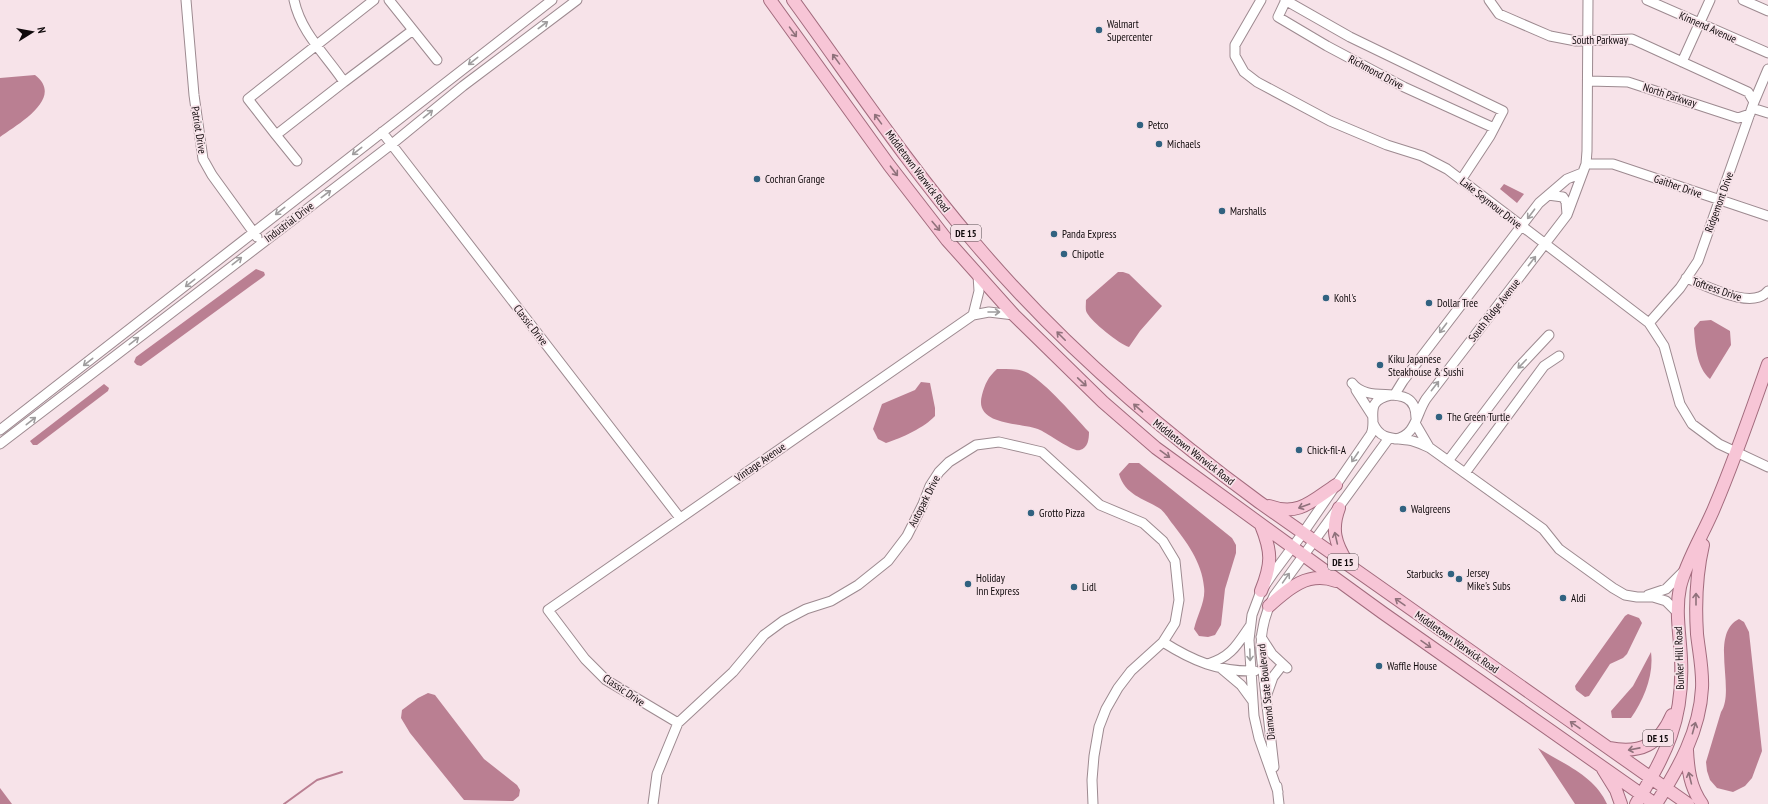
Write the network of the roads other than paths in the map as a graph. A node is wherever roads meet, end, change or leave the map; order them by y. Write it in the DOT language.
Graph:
graph roads {
  1 [pos="186,0"];
  2 [pos="294,0"];
  3 [pos="374,0"];
  4 [pos="390,0"];
  5 [pos="552,0"];
  6 [pos="578,0"];
  7 [pos="770,0"];
  8 [pos="793,0"];
  9 [pos="1261,0"];
  10 [pos="1286,0"];
  11 [pos="1489,0"];
  12 [pos="1588,0"];
  13 [pos="1647,0"];
  14 [pos="1710,0"];
  15 [pos="1743,0"];
  16 [pos="1768,11"];
  17 [pos="1700,23"];
  18 [pos="413,30"];
  19 [pos="1588,41"];
  20 [pos="316,46"];
  21 [pos="1768,53"];
  22 [pos="437,60"];
  23 [pos="1682,62"];
  24 [pos="1768,69"];
  25 [pos="1588,81"];
  26 [pos="344,82"];
  27 [pos="1752,108"];
  28 [pos="1768,113"];
  29 [pos="1494,128"];
  30 [pos="382,132"];
  31 [pos="276,135"];
  32 [pos="392,144"];
  33 [pos="297,161"];
  34 [pos="1584,168"];
  35 [pos="1461,180"];
  36 [pos="1548,195"];
  37 [pos="1720,200"];
  38 [pos="1567,215"];
  39 [pos="1768,216"];
  40 [pos="1521,226"];
  41 [pos="254,232"];
  42 [pos="261,242"];
  43 [pos="1544,245"];
  44 [pos="978,275"];
  45 [pos="1686,278"];
  46 [pos="1768,291"];
  47 [pos="972,315"];
  48 [pos="1014,315"];
  49 [pos="1649,323"];
  50 [pos="1549,335"];
  51 [pos="1560,356"];
  52 [pos="1768,364"];
  53 [pos="1393,394"];
  54 [pos="1372,419"];
  55 [pos="1416,421"];
  56 [pos="0,430"];
  57 [pos="1392,439"];
  58 [pos="0,444"];
  59 [pos="1430,448"];
  60 [pos="1738,452"];
  61 [pos="1448,462"];
  62 [pos="1768,467"];
  63 [pos="1465,473"];
  64 [pos="1336,485"];
  65 [pos="1258,502"];
  66 [pos="1339,508"];
  67 [pos="680,518"];
  68 [pos="1710,519"];
  69 [pos="1260,524"];
  70 [pos="1303,534"];
  71 [pos="1314,541"];
  72 [pos="1293,548"];
  73 [pos="1303,555"];
  74 [pos="1349,566"];
  75 [pos="1687,568"];
  76 [pos="1342,584"];
  77 [pos="1261,591"];
  78 [pos="1644,597"];
  79 [pos="1269,606"];
  80 [pos="548,610"];
  81 [pos="1678,613"];
  82 [pos="1251,625"];
  83 [pos="1260,636"];
  84 [pos="1163,642"];
  85 [pos="1207,665"];
  86 [pos="1221,668"];
  87 [pos="1262,670"];
  88 [pos="1250,671"];
  89 [pos="1681,690"];
  90 [pos="1265,700"];
  91 [pos="1253,702"];
  92 [pos="678,723"];
  93 [pos="1607,748"];
  94 [pos="1687,749"];
  95 [pos="1600,765"];
  96 [pos="1651,779"];
  97 [pos="1666,789"];
  98 [pos="1278,792"];
  99 [pos="1638,799"];
  100 [pos="654,804"];
  101 [pos="1094,804"];
  102 [pos="1279,804"];
  103 [pos="1621,804"];
  104 [pos="1656,804"];
  105 [pos="1688,804"];
  106 [pos="1702,804"];
  1 -- 41 [label="street, Patriot Drive"];
  2 -- 20 [label="street"];
  3 -- 20 [label="street"];
  4 -- 18 [label="street"];
  5 -- 30 [label="street, Industrial Drive, one-way"];
  32 -- 6 [label="street, Industrial Drive, one-way"];
  7 -- 44 [label="main road, Middletown Warwick Road / DE 15, one-way"];
  65 -- 8 [label="main road, Middletown Warwick Road / DE 15, one-way"];
  9 -- 35 [label="street, Lake Seymour Drive"];
  10 -- 29 [label="street, Richmond Drive"];
  10 -- 29 [label="street, Richmond Drive"];
  11 -- 19 [label="street, South Parkway"];
  12 -- 19 [label="street, South Ridge Avenue"];
  13 -- 17 [label="street, Kinnend Avenue"];
  14 -- 17 [label="street"];
  15 -- 16 [label="street"];
  17 -- 21 [label="street, Kinnend Avenue"];
  17 -- 23 [label="street"];
  18 -- 22 [label="street"];
  18 -- 26 [label="street"];
  19 -- 23 [label="street, South Parkway"];
  19 -- 25 [label="street, South Ridge Avenue"];
  20 -- 26 [label="street"];
  20 -- 31 [label="street"];
  23 -- 27 [label="street, South Parkway"];
  24 -- 27 [label="street, Ridgemont Drive"];
  25 -- 27 [label="street, North Parkway"];
  25 -- 34 [label="street, South Ridge Avenue"];
  26 -- 31 [label="street"];
  27 -- 28 [label="street"];
  27 -- 37 [label="street, Ridgemont Drive"];
  29 -- 35 [label="street"];
  30 -- 32 [label="street, Classic Drive"];
  30 -- 41 [label="street, Industrial Drive, one-way"];
  31 -- 33 [label="street"];
  42 -- 32 [label="street, Industrial Drive, one-way"];
  32 -- 67 [label="street, Classic Drive"];
  34 -- 36 [label="street"];
  34 -- 37 [label="street, Gaither Drive"];
  34 -- 38 [label="street, South Ridge Avenue"];
  35 -- 40 [label="street, Lake Seymour Drive"];
  36 -- 38 [label="street"];
  36 -- 40 [label="street, one-way"];
  37 -- 39 [label="street, Gaither Drive"];
  37 -- 45 [label="street, Ridgemont Drive"];
  38 -- 43 [label="street, South Ridge Avenue"];
  40 -- 43 [label="street, Lake Seymour Drive"];
  40 -- 53 [label="street, one-way"];
  41 -- 42 [label="street, Patriot Drive"];
  41 -- 56 [label="street, Industrial Drive, one-way"];
  58 -- 42 [label="street, Industrial Drive, one-way"];
  43 -- 49 [label="street, Lake Seymour Drive"];
  55 -- 43 [label="street, South Ridge Avenue, one-way"];
  44 -- 47 [label="street"];
  44 -- 48 [label="main road, Middletown Warwick Road / DE 15"];
  45 -- 46 [label="street, Toftress Drive"];
  45 -- 49 [label="street, Ridgemont Drive"];
  47 -- 48 [label="street, Vintage Avenue, one-way"];
  47 -- 67 [label="street, Vintage Avenue"];
  48 -- 69 [label="main road, Middletown Warwick Road / DE 15, one-way"];
  49 -- 60 [label="street, Lake Seymour Drive"];
  50 -- 61 [label="street, one-way"];
  51 -- 63 [label="street"];
  52 -- 60 [label="main road, Bunker Hill Road / DE 15"];
  53 -- 54 [label="street"];
  53 -- 54 [label="street"];
  53 -- 55 [label="street"];
  54 -- 57 [label="street"];
  54 -- 64 [label="street, one-way"];
  55 -- 57 [label="street, South Ridge Avenue"];
  55 -- 59 [label="street"];
  57 -- 59 [label="street"];
  57 -- 66 [label="street, South Ridge Avenue"];
  59 -- 61 [label="street"];
  60 -- 62 [label="street, Lake Seymour Drive"];
  60 -- 68 [label="main road, Bunker Hill Road / DE 15"];
  61 -- 63 [label="street"];
  63 -- 78 [label="street"];
  64 -- 65 [label="main road, one-way"];
  64 -- 70 [label="street"];
  65 -- 70 [label="main road, Middletown Warwick Road / DE 15"];
  66 -- 71 [label="street, South Ridge Avenue"];
  74 -- 66 [label="main road, one-way"];
  67 -- 80 [label="street, Vintage Avenue"];
  68 -- 75 [label="main road, Bunker Hill Road / DE 15"];
  94 -- 68 [label="main road, Bunker Hill Road / DE 15, one-way"];
  69 -- 72 [label="main road, Middletown Warwick Road / DE 15"];
  69 -- 77 [label="main road"];
  70 -- 71 [label="main road, Middletown Warwick Road / DE 15"];
  70 -- 72 [label="street, Diamond State Boulevard"];
  71 -- 73 [label="street, South Ridge Avenue"];
  71 -- 74 [label="main road, Middletown Warwick Road / DE 15"];
  72 -- 73 [label="main road, Middletown Warwick Road / DE 15"];
  72 -- 77 [label="street, Diamond State Boulevard"];
  73 -- 76 [label="main road, Middletown Warwick Road / DE 15"];
  79 -- 73 [label="street, Diamond State Boulevard, one-way"];
  93 -- 74 [label="main road, Middletown Warwick Road / DE 15, one-way"];
  75 -- 78 [label="street"];
  75 -- 81 [label="main road, Bunker Hill Road / DE 15"];
  76 -- 79 [label="main road"];
  76 -- 95 [label="main road, Middletown Warwick Road / DE 15, one-way"];
  77 -- 82 [label="street, Diamond State Boulevard"];
  78 -- 81 [label="street"];
  79 -- 83 [label="street, Diamond State Boulevard"];
  80 -- 92 [label="street, Classic Drive"];
  81 -- 89 [label="main road, Bunker Hill Road / DE 15"];
  82 -- 85 [label="street"];
  82 -- 88 [label="street, Diamond State Boulevard, one-way"];
  83 -- 87 [label="street, Diamond State Boulevard"];
  83 -- 90 [label="street"];
  84 -- 85 [label="street"];
  84 -- 92 [label="street, Autopark Drive"];
  84 -- 101 [label="street, Autopark Drive"];
  85 -- 86 [label="street"];
  86 -- 88 [label="street"];
  86 -- 91 [label="street"];
  87 -- 88 [label="street"];
  87 -- 90 [label="street, Diamond State Boulevard"];
  88 -- 91 [label="street, Diamond State Boulevard"];
  89 -- 93 [label="main road, DE 15, one-way"];
  89 -- 96 [label="main road, Bunker Hill Road"];
  90 -- 98 [label="street, Diamond State Boulevard"];
  91 -- 98 [label="street, Diamond State Boulevard"];
  92 -- 100 [label="street, Autopark Drive"];
  93 -- 96 [label="main road, Middletown Warwick Road"];
  94 -- 97 [label="main road, Bunker Hill Road / DE 15"];
  106 -- 94 [label="main road, one-way"];
  95 -- 99 [label="main road, Middletown Warwick Road / DE 15"];
  95 -- 103 [label="main road"];
  96 -- 97 [label="main road, Middletown Warwick Road"];
  96 -- 99 [label="main road, Bunker Hill Road"];
  97 -- 104 [label="main road, DE 15"];
  97 -- 105 [label="main road, Middletown Warwick Road"];
  98 -- 102 [label="street, Diamond State Boulevard"];
  99 -- 104 [label="main road, Middletown Warwick Road / DE 15"];
}
